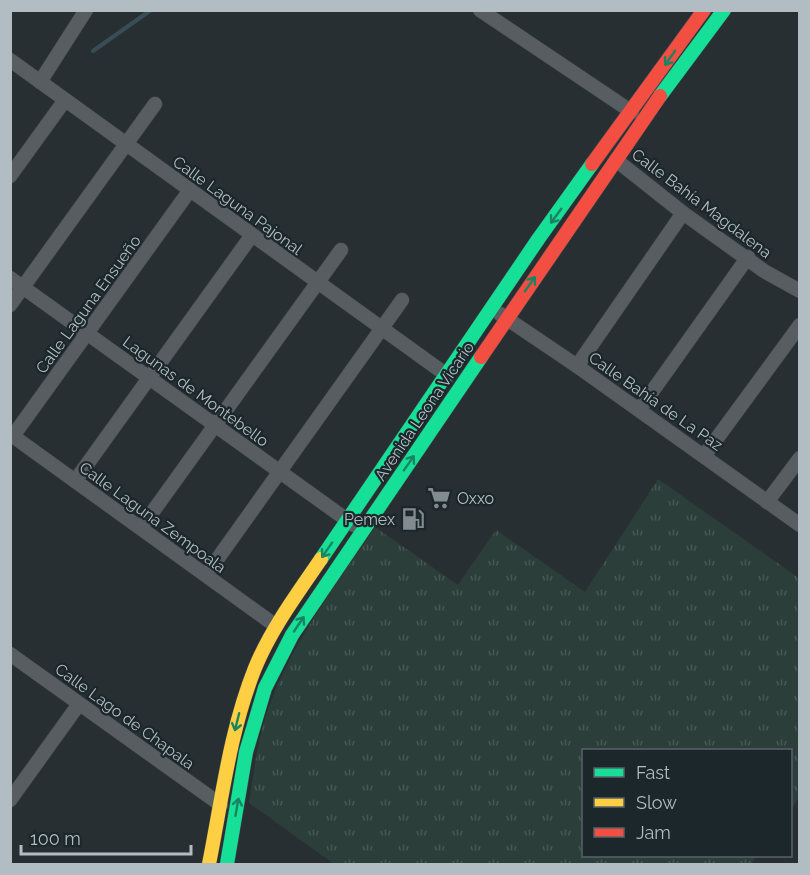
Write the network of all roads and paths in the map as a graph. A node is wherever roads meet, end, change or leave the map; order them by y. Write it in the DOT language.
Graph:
graph roads {
  1 [pos="86,10"];
  2 [pos="480,10"];
  3 [pos="704,10"];
  4 [pos="724,10"];
  5 [pos="10,60"];
  6 [pos="40,82"];
  7 [pos="65,100"];
  8 [pos="154,104"];
  9 [pos="632,112"];
  10 [pos="126,144"];
  11 [pos="616,160"];
  12 [pos="10,176"];
  13 [pos="190,190"];
  14 [pos="683,213"];
  15 [pos="252,235"];
  16 [pos="341,250"];
  17 [pos="748,257"];
  18 [pos="10,278"];
  19 [pos="318,282"];
  20 [pos="23,287"];
  21 [pos="800,291"];
  22 [pos="402,300"];
  23 [pos="10,305"];
  24 [pos="491,308"];
  25 [pos="506,318"];
  26 [pos="800,325"];
  27 [pos="383,329"];
  28 [pos="87,333"];
  29 [pos="577,366"];
  30 [pos="448,376"];
  31 [pos="150,378"];
  32 [pos="639,410"];
  33 [pos="215,425"];
  34 [pos="12,435"];
  35 [pos="704,456"];
  36 [pos="800,458"];
  37 [pos="281,472"];
  38 [pos="75,481"];
  39 [pos="767,502"];
  40 [pos="348,520"];
  41 [pos="800,525"];
  42 [pos="141,528"];
  43 [pos="362,530"];
  44 [pos="206,575"];
  45 [pos="276,626"];
  46 [pos="13,662"];
  47 [pos="79,704"];
  48 [pos="10,800"];
  49 [pos="221,805"];
  50 [pos="209,864"];
  51 [pos="227,864"];
  1 -- 6 [label="street"];
  2 -- 9 [label="street"];
  3 -- 9 [label="street, Avenida Leona Vicario, one-way"];
  4 -- 11 [label="street, Avenida Leona Vicario"];
  5 -- 6 [label="street, Calle Laguna Pajonal"];
  6 -- 7 [label="street, Calle Laguna Pajonal"];
  7 -- 10 [label="street, Calle Laguna Pajonal"];
  7 -- 12 [label="street"];
  8 -- 10 [label="street"];
  9 -- 24 [label="street, Avenida Leona Vicario, one-way"];
  10 -- 13 [label="street, Calle Laguna Pajonal"];
  10 -- 20 [label="street"];
  11 -- 14 [label="street, Calle Bahía Magdalena"];
  25 -- 11 [label="street, Avenida Leona Vicario, one-way"];
  13 -- 15 [label="street, Calle Laguna Pajonal"];
  13 -- 28 [label="street, Calle Laguna Ensueño"];
  14 -- 17 [label="street, Calle Bahía Magdalena"];
  14 -- 29 [label="street"];
  15 -- 19 [label="street, Calle Laguna Pajonal"];
  15 -- 31 [label="street"];
  16 -- 19 [label="street"];
  17 -- 21 [label="street, Calle Bahía Magdalena"];
  17 -- 32 [label="street"];
  18 -- 20 [label="street, Lagunas de Montebello"];
  19 -- 27 [label="street, Calle Laguna Pajonal"];
  19 -- 33 [label="street"];
  20 -- 23 [label="street"];
  20 -- 28 [label="street, Lagunas de Montebello"];
  22 -- 27 [label="street"];
  24 -- 25 [label="street, Calle Bahía de La Paz"];
  24 -- 30 [label="street, Avenida Leona Vicario"];
  25 -- 29 [label="street, Calle Bahía de La Paz"];
  43 -- 25 [label="street, Avenida Leona Vicario, one-way"];
  26 -- 35 [label="street"];
  27 -- 30 [label="street, Calle Laguna Pajonal"];
  27 -- 37 [label="street"];
  28 -- 31 [label="street, Lagunas de Montebello"];
  28 -- 34 [label="street, Calle Laguna Ensueño"];
  29 -- 32 [label="street, Calle Bahía de La Paz"];
  30 -- 40 [label="street, Avenida Leona Vicario"];
  31 -- 33 [label="street, Lagunas de Montebello"];
  31 -- 38 [label="street"];
  32 -- 35 [label="street, Calle Bahía de La Paz"];
  33 -- 37 [label="street, Lagunas de Montebello"];
  33 -- 42 [label="street"];
  34 -- 38 [label="street, Calle Laguna Zempoala"];
  35 -- 39 [label="street, Calle Bahía de La Paz"];
  36 -- 39 [label="street"];
  37 -- 40 [label="street, Lagunas de Montebello"];
  37 -- 44 [label="street"];
  38 -- 42 [label="street, Calle Laguna Zempoala"];
  39 -- 41 [label="street, Calle Bahía de La Paz"];
  40 -- 43 [label="street, Lagunas de Montebello"];
  40 -- 45 [label="street, Avenida Leona Vicario, one-way"];
  42 -- 44 [label="street, Calle Laguna Zempoala"];
  51 -- 43 [label="street, Avenida Leona Vicario, one-way"];
  44 -- 45 [label="street, Calle Laguna Zempoala"];
  45 -- 49 [label="street, Avenida Leona Vicario, one-way"];
  46 -- 47 [label="street, Calle Lago de Chapala"];
  47 -- 48 [label="street"];
  47 -- 49 [label="street, Calle Lago de Chapala"];
  49 -- 50 [label="street, Avenida Leona Vicario"];
}
